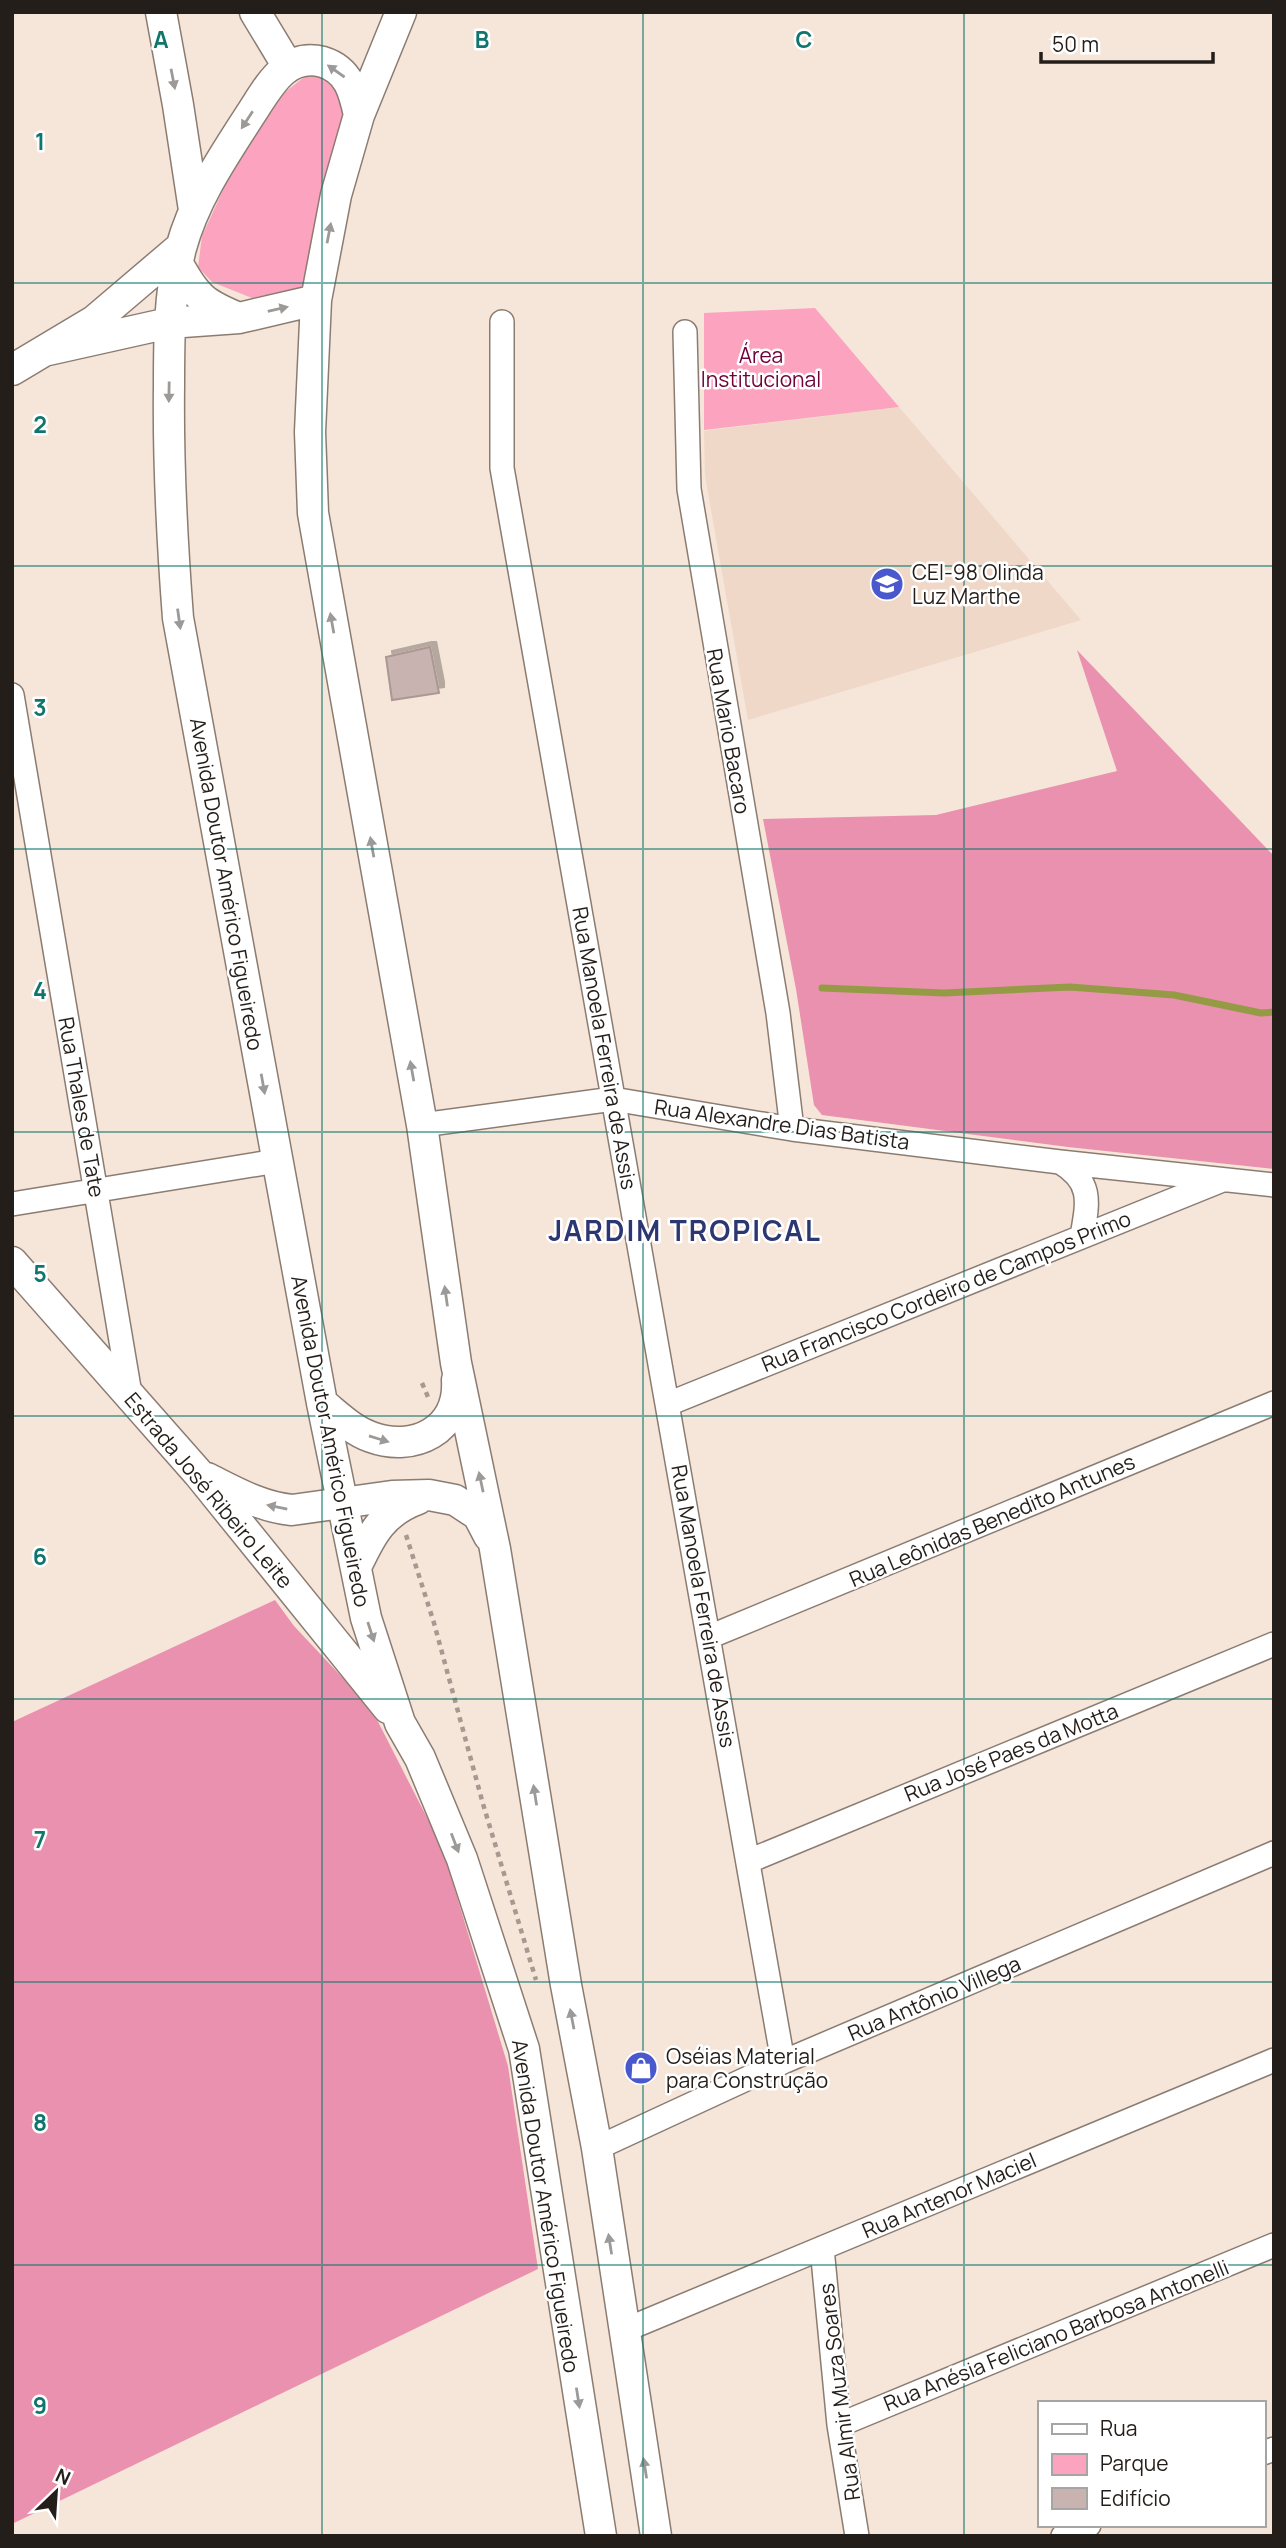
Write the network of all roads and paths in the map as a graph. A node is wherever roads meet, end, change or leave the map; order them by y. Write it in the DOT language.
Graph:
graph roads {
  1 [pos="160,12"];
  2 [pos="255,12"];
  3 [pos="401,12"];
  4 [pos="287,65"];
  5 [pos="359,115"];
  6 [pos="194,210"];
  7 [pos="179,255"];
  8 [pos="316,300"];
  9 [pos="239,318"];
  10 [pos="502,322"];
  11 [pos="169,323"];
  12 [pos="685,332"];
  13 [pos="48,350"];
  14 [pos="12,370"];
  15 [pos="12,695"];
  16 [pos="613,1098"];
  17 [pos="422,1125"];
  18 [pos="792,1129"];
  19 [pos="277,1161"];
  20 [pos="1060,1162"];
  21 [pos="1224,1179"];
  22 [pos="1274,1185"];
  23 [pos="96,1191"];
  24 [pos="12,1204"];
  25 [pos="1082,1236"];
  26 [pos="12,1262"];
  27 [pos="456,1363"];
  28 [pos="130,1394"];
  29 [pos="322,1403"];
  30 [pos="1274,1403"];
  31 [pos="668,1405"];
  32 [pos="198,1473"];
  33 [pos="429,1496"];
  34 [pos="345,1504"];
  35 [pos="495,1549"];
  36 [pos="357,1566"];
  37 [pos="709,1637"];
  38 [pos="1274,1644"];
  39 [pos="400,1723"];
  40 [pos="1274,1853"];
  41 [pos="749,1861"];
  42 [pos="1274,2060"];
  43 [pos="783,2062"];
  44 [pos="597,2148"];
  45 [pos="1274,2245"];
  46 [pos="822,2248"];
  47 [pos="625,2330"];
  48 [pos="839,2424"];
  49 [pos="1084,2527"];
  50 [pos="601,2536"];
  51 [pos="656,2536"];
  52 [pos="857,2536"];
  53 [pos="1063,2536"];
  1 -- 6 [label="main road, Avenida Doutor Américo Figueiredo, one-way"];
  2 -- 4 [label="main road"];
  3 -- 5 [label="main road"];
  5 -- 4 [label="main road, one-way"];
  4 -- 6 [label="main road, Avenida Doutor Américo Figueiredo, one-way"];
  8 -- 5 [label="main road, one-way"];
  6 -- 7 [label="main road, Avenida Doutor Américo Figueiredo"];
  7 -- 9 [label="main road"];
  7 -- 11 [label="main road, Avenida Doutor Américo Figueiredo"];
  7 -- 13 [label="main road"];
  9 -- 8 [label="main road, one-way"];
  17 -- 8 [label="main road, one-way"];
  9 -- 11 [label="main road"];
  10 -- 16 [label="street, Rua Manoela Ferreira de Assis"];
  11 -- 13 [label="main road"];
  11 -- 19 [label="main road, Avenida Doutor Américo Figueiredo, one-way"];
  12 -- 18 [label="street, Rua Mario Bacaro"];
  13 -- 14 [label="main road"];
  15 -- 23 [label="street, Rua Thales de Tate"];
  16 -- 17 [label="street, Rua Alexandre Dias Batista"];
  16 -- 18 [label="street, Rua Alexandre Dias Batista"];
  16 -- 31 [label="street, Rua Manoela Ferreira de Assis"];
  27 -- 17 [label="main road, one-way"];
  18 -- 20 [label="street, Rua Alexandre Dias Batista"];
  19 -- 23 [label="street"];
  19 -- 29 [label="main road, Avenida Doutor Américo Figueiredo"];
  20 -- 21 [label="street, Rua Alexandre Dias Batista"];
  20 -- 25 [label="street"];
  21 -- 22 [label="street, Rua Alexandre Dias Batista"];
  21 -- 25 [label="street, Rua Francisco Cordeiro de Campos Primo"];
  23 -- 24 [label="street"];
  23 -- 28 [label="street, Rua Thales de Tate"];
  25 -- 31 [label="street, Rua Francisco Cordeiro de Campos Primo"];
  26 -- 28 [label="main road, Estrada José Ribeiro Leite"];
  29 -- 27 [label="main road, one-way"];
  35 -- 27 [label="main road, one-way"];
  28 -- 32 [label="main road, Estrada José Ribeiro Leite"];
  29 -- 34 [label="main road, Avenida Doutor Américo Figueiredo"];
  30 -- 37 [label="street, Rua Leônidas Benedito Antunes"];
  31 -- 37 [label="street, Rua Manoela Ferreira de Assis"];
  34 -- 32 [label="main road, one-way"];
  32 -- 39 [label="main road, Estrada José Ribeiro Leite"];
  33 -- 34 [label="main road"];
  33 -- 35 [label="main road"];
  33 -- 36 [label="main road"];
  34 -- 36 [label="main road, Avenida Doutor Américo Figueiredo"];
  44 -- 35 [label="main road, one-way"];
  36 -- 39 [label="main road, Avenida Doutor Américo Figueiredo, one-way"];
  37 -- 41 [label="street, Rua Manoela Ferreira de Assis"];
  38 -- 41 [label="street, Rua José Paes da Motta"];
  39 -- 50 [label="main road, Avenida Doutor Américo Figueiredo, one-way"];
  40 -- 43 [label="street, Rua Antônio Villega"];
  41 -- 43 [label="street, Rua Manoela Ferreira de Assis"];
  42 -- 46 [label="street, Rua Antenor Maciel"];
  43 -- 44 [label="street, Rua Antônio Villega"];
  47 -- 44 [label="main road, one-way"];
  45 -- 48 [label="street, Rua Anésia Feliciano Barbosa Antonelli"];
  46 -- 47 [label="street, Rua Antenor Maciel"];
  46 -- 48 [label="street, Rua Almir Muza Soares"];
  51 -- 47 [label="main road, one-way"];
  48 -- 52 [label="street, Rua Almir Muza Soares"];
  49 -- 53 [label="street"];
}
